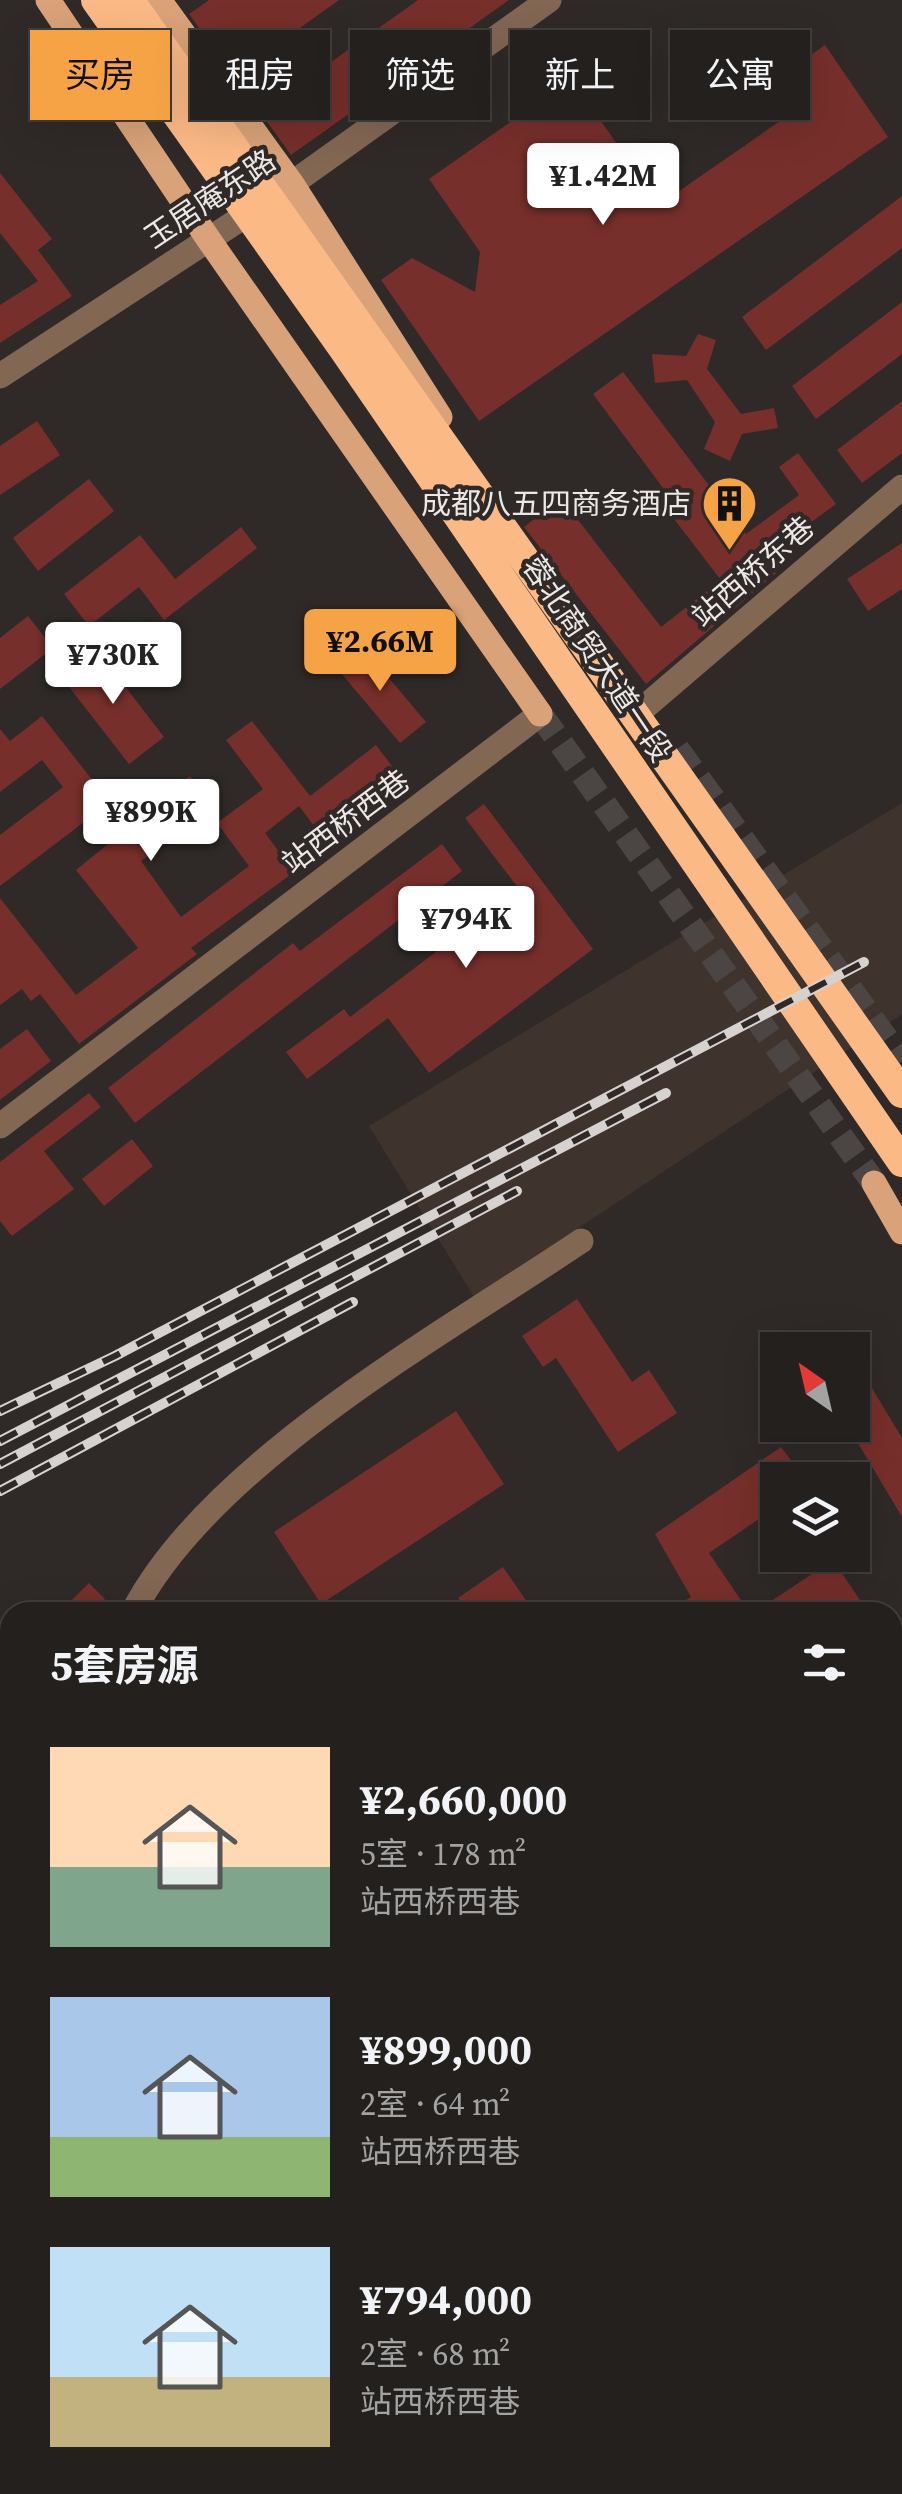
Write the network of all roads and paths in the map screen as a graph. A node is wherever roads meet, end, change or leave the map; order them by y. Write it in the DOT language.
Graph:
graph roads {
  1 [pos="48,0"];
  2 [pos="96,0"];
  3 [pos="129,0"];
  4 [pos="160,0"];
  5 [pos="550,0"];
  6 [pos="281,192"];
  7 [pos="209,240"];
  8 [pos="0,376"];
  9 [pos="902,487"];
  10 [pos="646,706"];
  11 [pos="540,714"];
  12 [pos="902,1093"];
  13 [pos="0,1126"];
  14 [pos="902,1162"];
  15 [pos="874,1184"];
  16 [pos="902,1232"];
  17 [pos="581,1241"];
  18 [pos="140,1602"];
  1 -- 7 [label="main road"];
  2 -- 14 [label="highway, 蓉北商贸大道一段"];
  3 -- 6 [label="highway, 蓉北商贸大道一段"];
  4 -- 6 [label="main road, 蓉北商贸大道一段"];
  5 -- 6 [label="street, 玉居庵东路"];
  6 -- 7 [label="street, 玉居庵东路"];
  6 -- 10 [label="main road, 蓉北商贸大道一段"];
  6 -- 12 [label="highway, 蓉北商贸大道一段"];
  7 -- 8 [label="street, 玉居庵东路"];
  7 -- 11 [label="main road"];
  9 -- 10 [label="street, 站西桥东巷"];
  11 -- 13 [label="street, 站西桥西巷"];
  15 -- 16 [label="main road"];
  17 -- 18 [label="street"];
}
